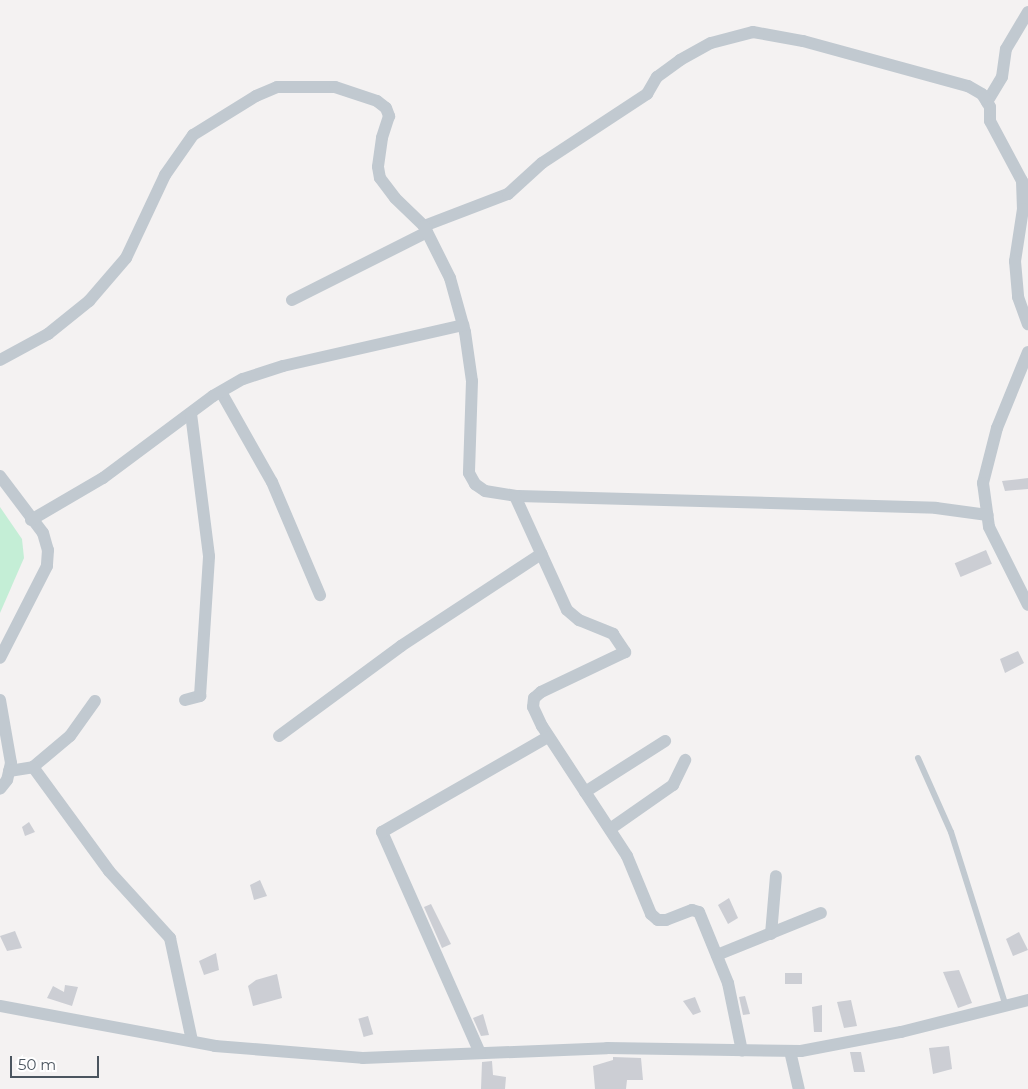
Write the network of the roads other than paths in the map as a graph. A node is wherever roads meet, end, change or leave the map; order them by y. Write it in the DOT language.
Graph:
graph roads {
  1 [pos="1028,12"];
  2 [pos="987,102"];
  3 [pos="425,229"];
  4 [pos="1022,262"];
  5 [pos="292,300"];
  6 [pos="463,324"];
  7 [pos="1028,324"];
  8 [pos="1028,352"];
  9 [pos="0,360"];
  10 [pos="221,392"];
  11 [pos="191,414"];
  12 [pos="0,476"];
  13 [pos="515,496"];
  14 [pos="988,515"];
  15 [pos="31,520"];
  16 [pos="541,554"];
  17 [pos="320,595"];
  18 [pos="1028,605"];
  19 [pos="0,658"];
  20 [pos="0,700"];
  21 [pos="185,700"];
  22 [pos="95,701"];
  23 [pos="279,736"];
  24 [pos="548,736"];
  25 [pos="665,741"];
  26 [pos="918,758"];
  27 [pos="685,760"];
  28 [pos="33,768"];
  29 [pos="9,771"];
  30 [pos="0,789"];
  31 [pos="585,792"];
  32 [pos="610,829"];
  33 [pos="776,876"];
  34 [pos="821,913"];
  35 [pos="771,934"];
  36 [pos="717,956"];
  37 [pos="1028,1000"];
  38 [pos="0,1006"];
  39 [pos="1006,1006"];
  40 [pos="192,1041"];
  41 [pos="742,1050"];
  42 [pos="790,1051"];
  43 [pos="480,1053"];
  44 [pos="799,1089"];
  1 -- 2 [label="street"];
  2 -- 3 [label="street"];
  2 -- 4 [label="street"];
  3 -- 5 [label="street"];
  3 -- 6 [label="street"];
  3 -- 9 [label="street"];
  4 -- 7 [label="street"];
  6 -- 10 [label="street"];
  6 -- 13 [label="street"];
  8 -- 14 [label="street"];
  10 -- 11 [label="street"];
  10 -- 17 [label="street"];
  11 -- 15 [label="street"];
  11 -- 21 [label="street"];
  12 -- 15 [label="street"];
  13 -- 14 [label="street"];
  13 -- 16 [label="street"];
  14 -- 18 [label="street"];
  15 -- 19 [label="street"];
  16 -- 23 [label="street"];
  16 -- 24 [label="street"];
  20 -- 29 [label="street"];
  22 -- 28 [label="street"];
  24 -- 31 [label="street"];
  24 -- 43 [label="street"];
  25 -- 31 [label="street"];
  26 -- 39 [label="lane"];
  27 -- 32 [label="street"];
  28 -- 29 [label="street"];
  28 -- 40 [label="street"];
  29 -- 30 [label="street"];
  31 -- 32 [label="street"];
  32 -- 36 [label="street"];
  33 -- 35 [label="street"];
  34 -- 35 [label="street"];
  35 -- 36 [label="street"];
  36 -- 41 [label="street"];
  37 -- 39 [label="street"];
  38 -- 40 [label="street"];
  39 -- 42 [label="street"];
  40 -- 43 [label="street"];
  41 -- 42 [label="street"];
  41 -- 43 [label="street"];
  42 -- 44 [label="street"];
}
